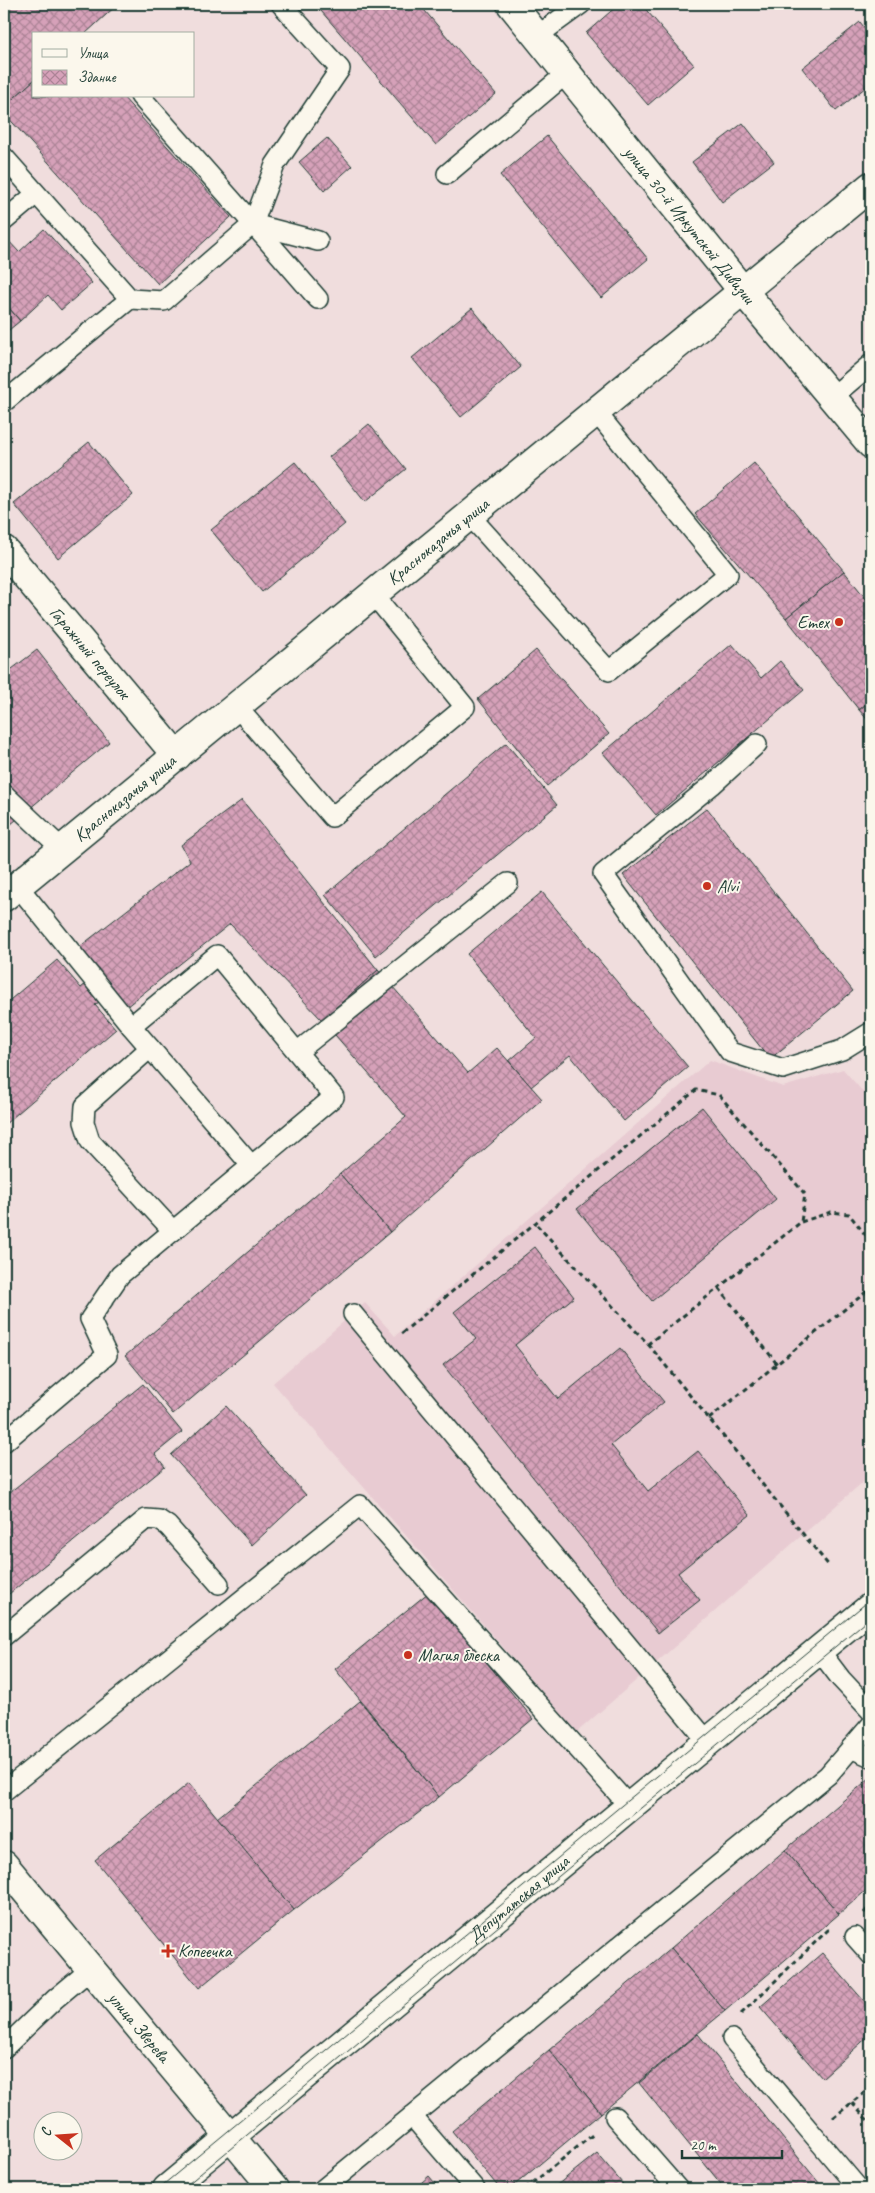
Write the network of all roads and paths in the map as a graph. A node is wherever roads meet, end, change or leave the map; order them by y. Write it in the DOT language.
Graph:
graph roads {
  1 [pos="281,4"];
  2 [pos="511,4"];
  3 [pos="581,4"];
  4 [pos="537,36"];
  5 [pos="567,73"];
  6 [pos="142,98"];
  7 [pos="4,157"];
  8 [pos="447,174"];
  9 [pos="871,186"];
  10 [pos="36,194"];
  11 [pos="4,221"];
  12 [pos="253,224"];
  13 [pos="318,242"];
  14 [pos="743,291"];
  15 [pos="130,299"];
  16 [pos="318,299"];
  17 [pos="871,364"];
  18 [pos="832,397"];
  19 [pos="4,402"];
  20 [pos="596,412"];
  21 [pos="871,444"];
  22 [pos="470,516"];
  23 [pos="4,550"];
  24 [pos="374,595"];
  25 [pos="236,707"];
  26 [pos="757,744"];
  27 [pos="177,756"];
  28 [pos="4,794"];
  29 [pos="63,850"];
  30 [pos="508,883"];
  31 [pos="11,891"];
  32 [pos="132,1026"];
  33 [pos="870,1036"];
  34 [pos="150,1048"];
  35 [pos="297,1052"];
  36 [pos="251,1165"];
  37 [pos="801,1222"];
  38 [pos="535,1223"];
  39 [pos="173,1231"];
  40 [pos="871,1242"];
  41 [pos="719,1288"];
  42 [pos="871,1288"];
  43 [pos="353,1314"];
  44 [pos="648,1344"];
  45 [pos="383,1350"];
  46 [pos="777,1364"];
  47 [pos="709,1419"];
  48 [pos="4,1442"];
  49 [pos="830,1567"];
  50 [pos="219,1584"];
  51 [pos="871,1607"];
  52 [pos="4,1636"];
  53 [pos="819,1650"];
  54 [pos="871,1710"];
  55 [pos="871,1725"];
  56 [pos="708,1742"];
  57 [pos="851,1748"];
  58 [pos="871,1757"];
  59 [pos="4,1791"];
  60 [pos="630,1807"];
  61 [pos="4,1865"];
  62 [pos="871,1905"];
  63 [pos="855,1937"];
  64 [pos="871,1955"];
  65 [pos="91,1969"];
  66 [pos="732,2039"];
  67 [pos="4,2048"];
  68 [pos="871,2087"];
  69 [pos="852,2103"];
  70 [pos="412,2116"];
  71 [pos="615,2117"];
  72 [pos="871,2124"];
  73 [pos="813,2134"];
  74 [pos="231,2136"];
  75 [pos="167,2189"];
  76 [pos="274,2189"];
  77 [pos="323,2189"];
  78 [pos="475,2189"];
  79 [pos="525,2189"];
  80 [pos="678,2189"];
  81 [pos="859,2189"];
  1 -- 12 [label="lane"];
  2 -- 4 [label="street, улица 30-й Иркутской Дивизии"];
  3 -- 4 [label="lane"];
  4 -- 5 [label="street, улица 30-й Иркутской Дивизии"];
  5 -- 8 [label="lane"];
  5 -- 14 [label="street, улица 30-й Иркутской Дивизии"];
  6 -- 12 [label="lane"];
  7 -- 10 [label="lane"];
  9 -- 14 [label="street, Красноказачья улица"];
  10 -- 11 [label="lane"];
  10 -- 15 [label="lane"];
  12 -- 13 [label="lane"];
  12 -- 15 [label="lane"];
  12 -- 16 [label="lane"];
  14 -- 18 [label="street, улица 30-й Иркутской Дивизии"];
  14 -- 20 [label="street, Красноказачья улица"];
  15 -- 19 [label="lane"];
  17 -- 18 [label="lane"];
  18 -- 21 [label="street, улица 30-й Иркутской Дивизии"];
  20 -- 22 [label="street, Красноказачья улица"];
  20 -- 22 [label="lane"];
  22 -- 24 [label="street, Красноказачья улица"];
  23 -- 27 [label="street, Гаражный переулок"];
  24 -- 25 [label="street, Красноказачья улица"];
  24 -- 25 [label="lane"];
  25 -- 27 [label="street, Красноказачья улица"];
  26 -- 33 [label="lane"];
  27 -- 29 [label="street, Красноказачья улица"];
  28 -- 29 [label="lane"];
  29 -- 31 [label="street, Красноказачья улица"];
  30 -- 35 [label="lane"];
  31 -- 32 [label="lane"];
  32 -- 34 [label="lane"];
  32 -- 35 [label="lane"];
  34 -- 36 [label="lane"];
  34 -- 39 [label="lane"];
  35 -- 36 [label="lane"];
  36 -- 39 [label="lane"];
  37 -- 38 [label="path"];
  37 -- 40 [label="path"];
  37 -- 41 [label="path"];
  38 -- 44 [label="path"];
  38 -- 45 [label="path"];
  39 -- 48 [label="lane"];
  41 -- 44 [label="path"];
  41 -- 46 [label="path"];
  42 -- 46 [label="path"];
  43 -- 45 [label="lane"];
  44 -- 47 [label="path"];
  45 -- 56 [label="lane"];
  46 -- 47 [label="path"];
  47 -- 49 [label="path"];
  50 -- 52 [label="lane"];
  51 -- 53 [label="street, Депутатская улица"];
  53 -- 54 [label="lane"];
  53 -- 56 [label="street, Депутатская улица"];
  55 -- 57 [label="lane"];
  56 -- 60 [label="street, Депутатская улица"];
  57 -- 58 [label="lane"];
  57 -- 70 [label="lane"];
  59 -- 60 [label="lane"];
  60 -- 74 [label="street, Депутатская улица"];
  61 -- 65 [label="street, улица Зверева"];
  62 -- 63 [label="path"];
  63 -- 64 [label="lane"];
  63 -- 66 [label="path"];
  65 -- 67 [label="lane"];
  65 -- 74 [label="street, улица Зверева"];
  66 -- 73 [label="lane"];
  68 -- 69 [label="path"];
  69 -- 72 [label="path"];
  69 -- 73 [label="path"];
  70 -- 77 [label="lane"];
  70 -- 78 [label="lane"];
  71 -- 79 [label="path"];
  71 -- 80 [label="lane"];
  73 -- 81 [label="lane"];
  74 -- 75 [label="street, Депутатская улица"];
  74 -- 76 [label="street, улица Зверева"];
}
